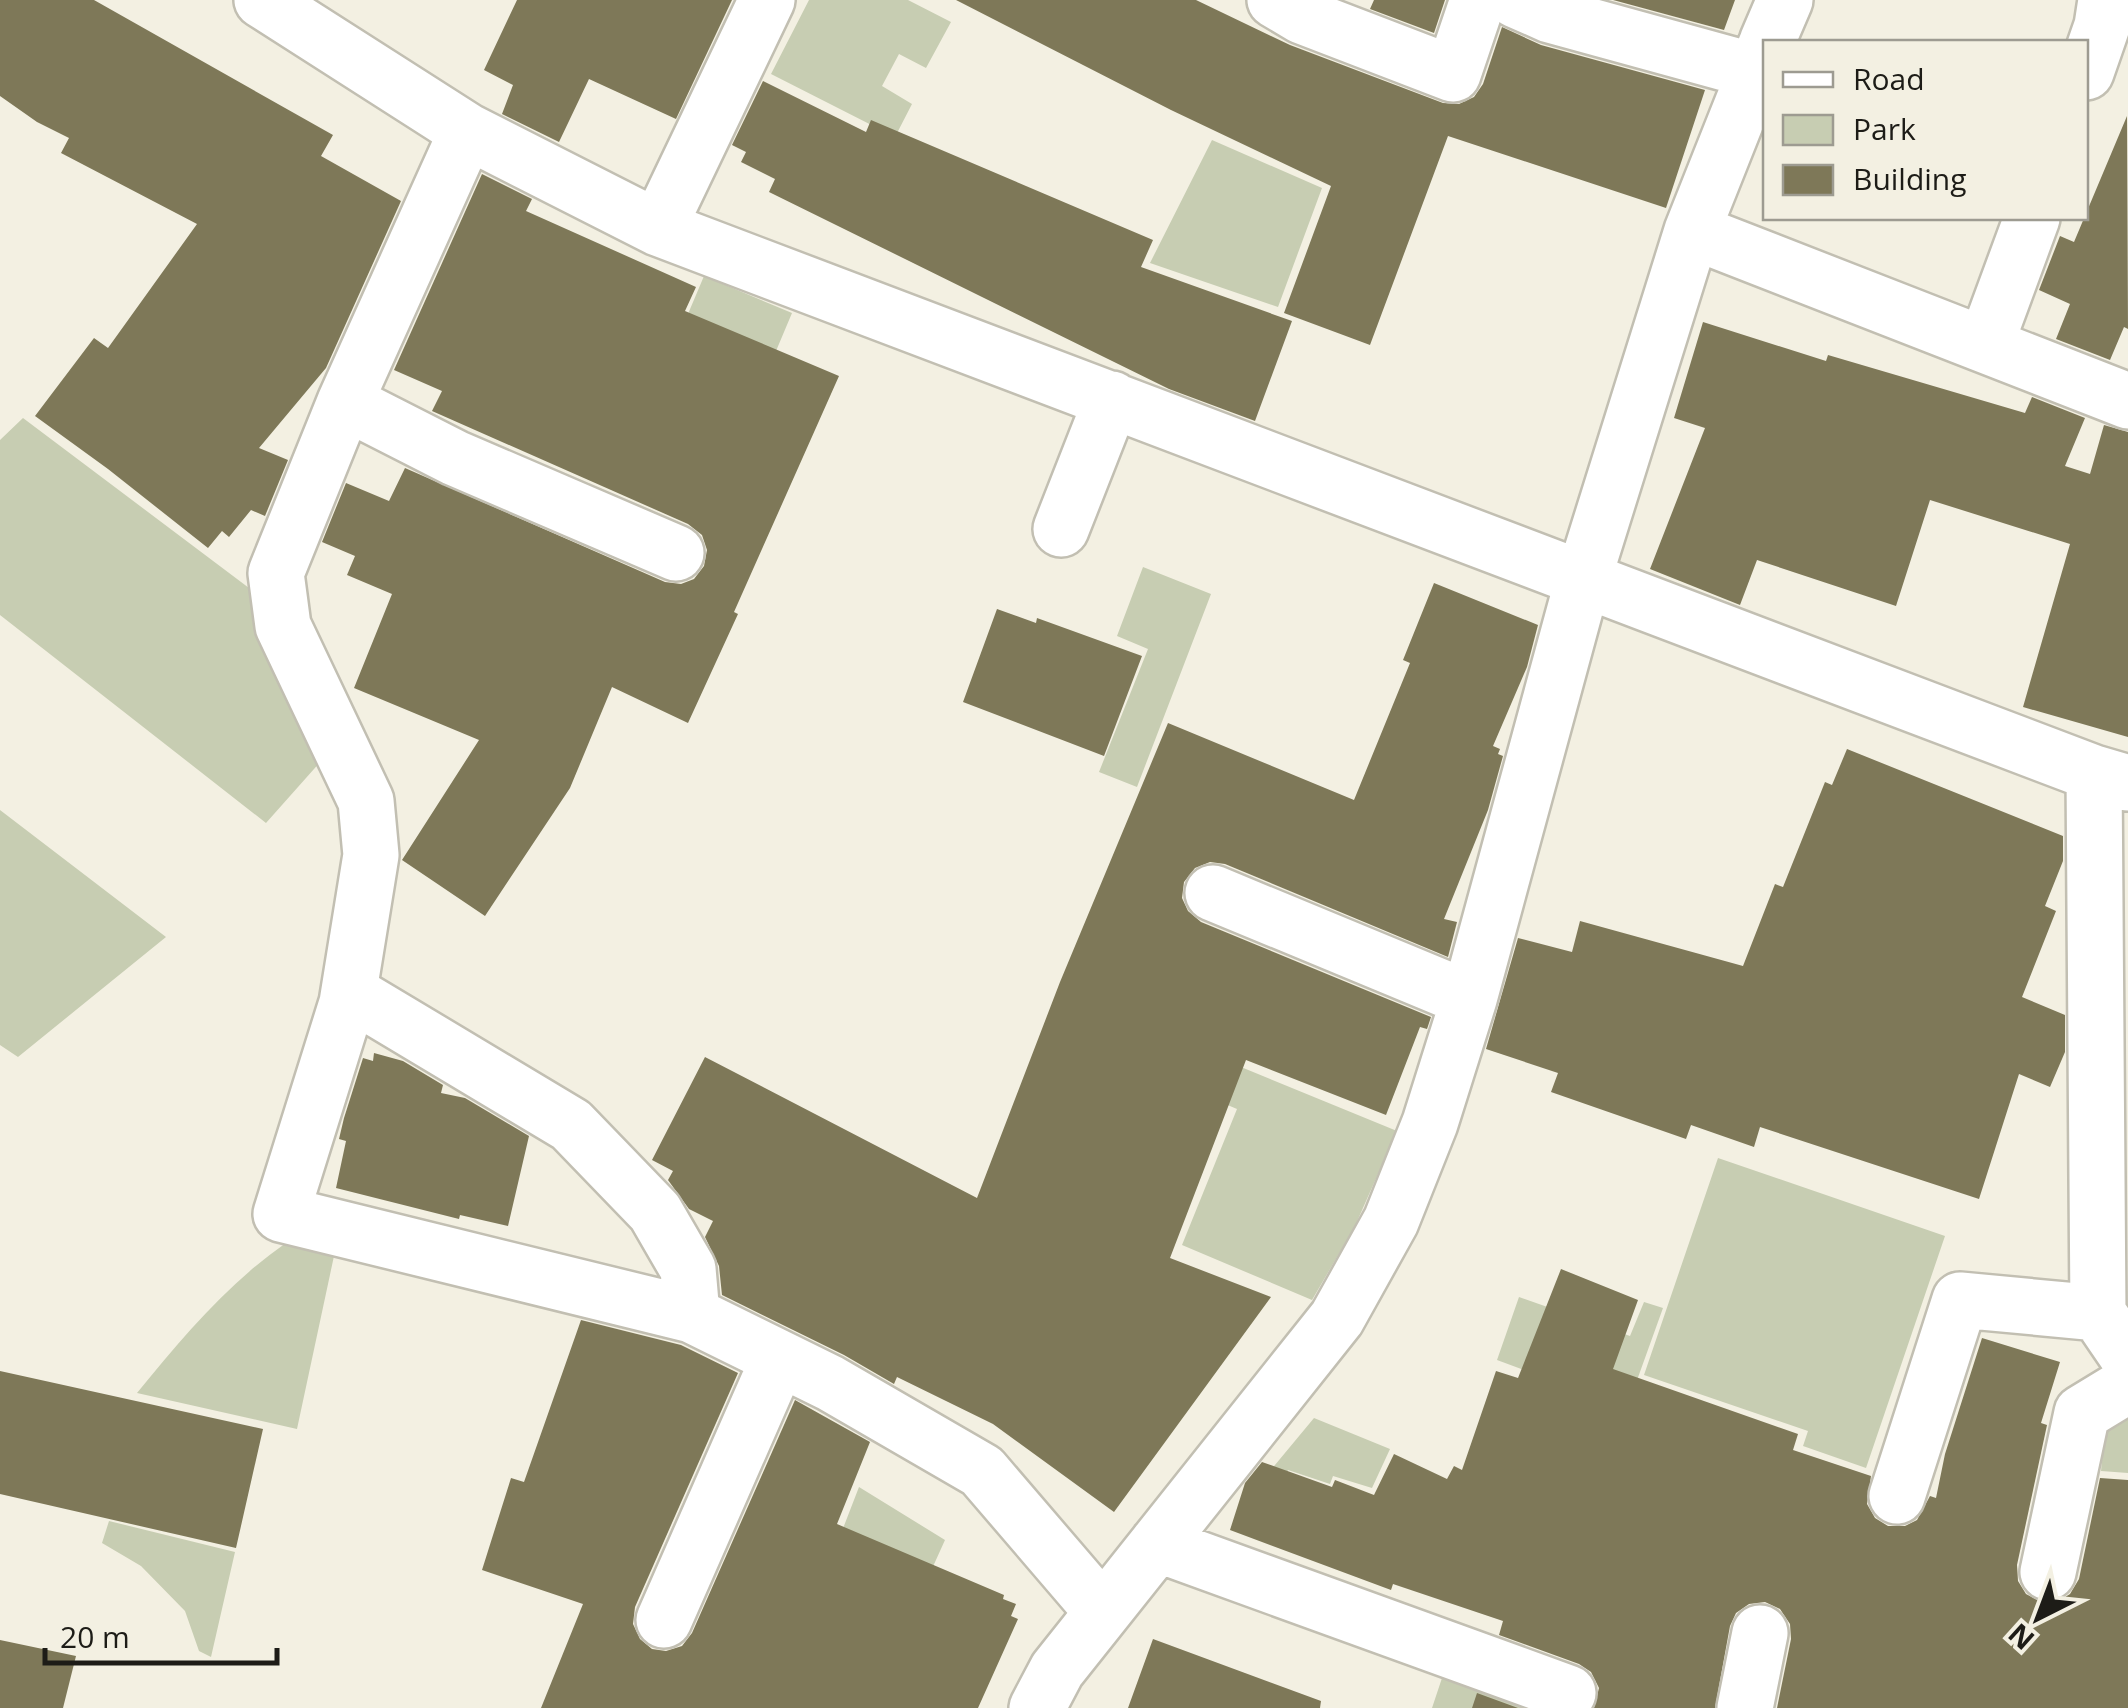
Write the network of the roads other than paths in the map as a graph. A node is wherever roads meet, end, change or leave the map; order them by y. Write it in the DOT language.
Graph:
graph roads {
  1 [pos="262,0"];
  2 [pos="767,0"];
  3 [pos="1275,0"];
  4 [pos="1478,0"];
  5 [pos="1516,0"];
  6 [pos="1785,0"];
  7 [pos="2106,0"];
  8 [pos="1768,40"];
  9 [pos="1762,53"];
  10 [pos="2088,66"];
  11 [pos="467,131"];
  12 [pos="2031,220"];
  13 [pos="658,228"];
  14 [pos="1692,231"];
  15 [pos="1986,343"];
  16 [pos="1112,400"];
  17 [pos="2128,401"];
  18 [pos="345,402"];
  19 [pos="1061,528"];
  20 [pos="676,553"];
  21 [pos="1583,580"];
  22 [pos="2111,778"];
  23 [pos="1213,894"];
  24 [pos="350,992"];
  25 [pos="1469,999"];
  26 [pos="692,1315"];
  27 [pos="2113,1335"];
  28 [pos="780,1358"];
  29 [pos="2128,1384"];
  30 [pos="1898,1496"];
  31 [pos="1157,1544"];
  32 [pos="2048,1572"];
  33 [pos="1102,1611"];
  34 [pos="664,1620"];
  35 [pos="1760,1633"];
  36 [pos="1568,1693"];
  37 [pos="1038,1708"];
  38 [pos="1745,1708"];
  1 -- 11 [label="street"];
  2 -- 13 [label="street"];
  3 -- 4 [label="street"];
  5 -- 9 [label="street"];
  6 -- 8 [label="street"];
  7 -- 10 [label="street"];
  9 -- 14 [label="street"];
  11 -- 13 [label="street"];
  11 -- 18 [label="street"];
  12 -- 15 [label="street"];
  13 -- 16 [label="street"];
  14 -- 15 [label="street"];
  14 -- 21 [label="street"];
  15 -- 17 [label="street"];
  16 -- 19 [label="street"];
  16 -- 21 [label="street"];
  18 -- 20 [label="street"];
  18 -- 24 [label="street"];
  21 -- 22 [label="street"];
  21 -- 25 [label="street"];
  22 -- 27 [label="street"];
  23 -- 25 [label="street"];
  24 -- 26 [label="street"];
  24 -- 26 [label="street"];
  25 -- 31 [label="street"];
  26 -- 28 [label="street"];
  27 -- 30 [label="street"];
  28 -- 33 [label="street"];
  28 -- 34 [label="street"];
  29 -- 32 [label="street"];
  31 -- 33 [label="street"];
  31 -- 36 [label="street"];
  33 -- 37 [label="street"];
  35 -- 38 [label="street"];
}
